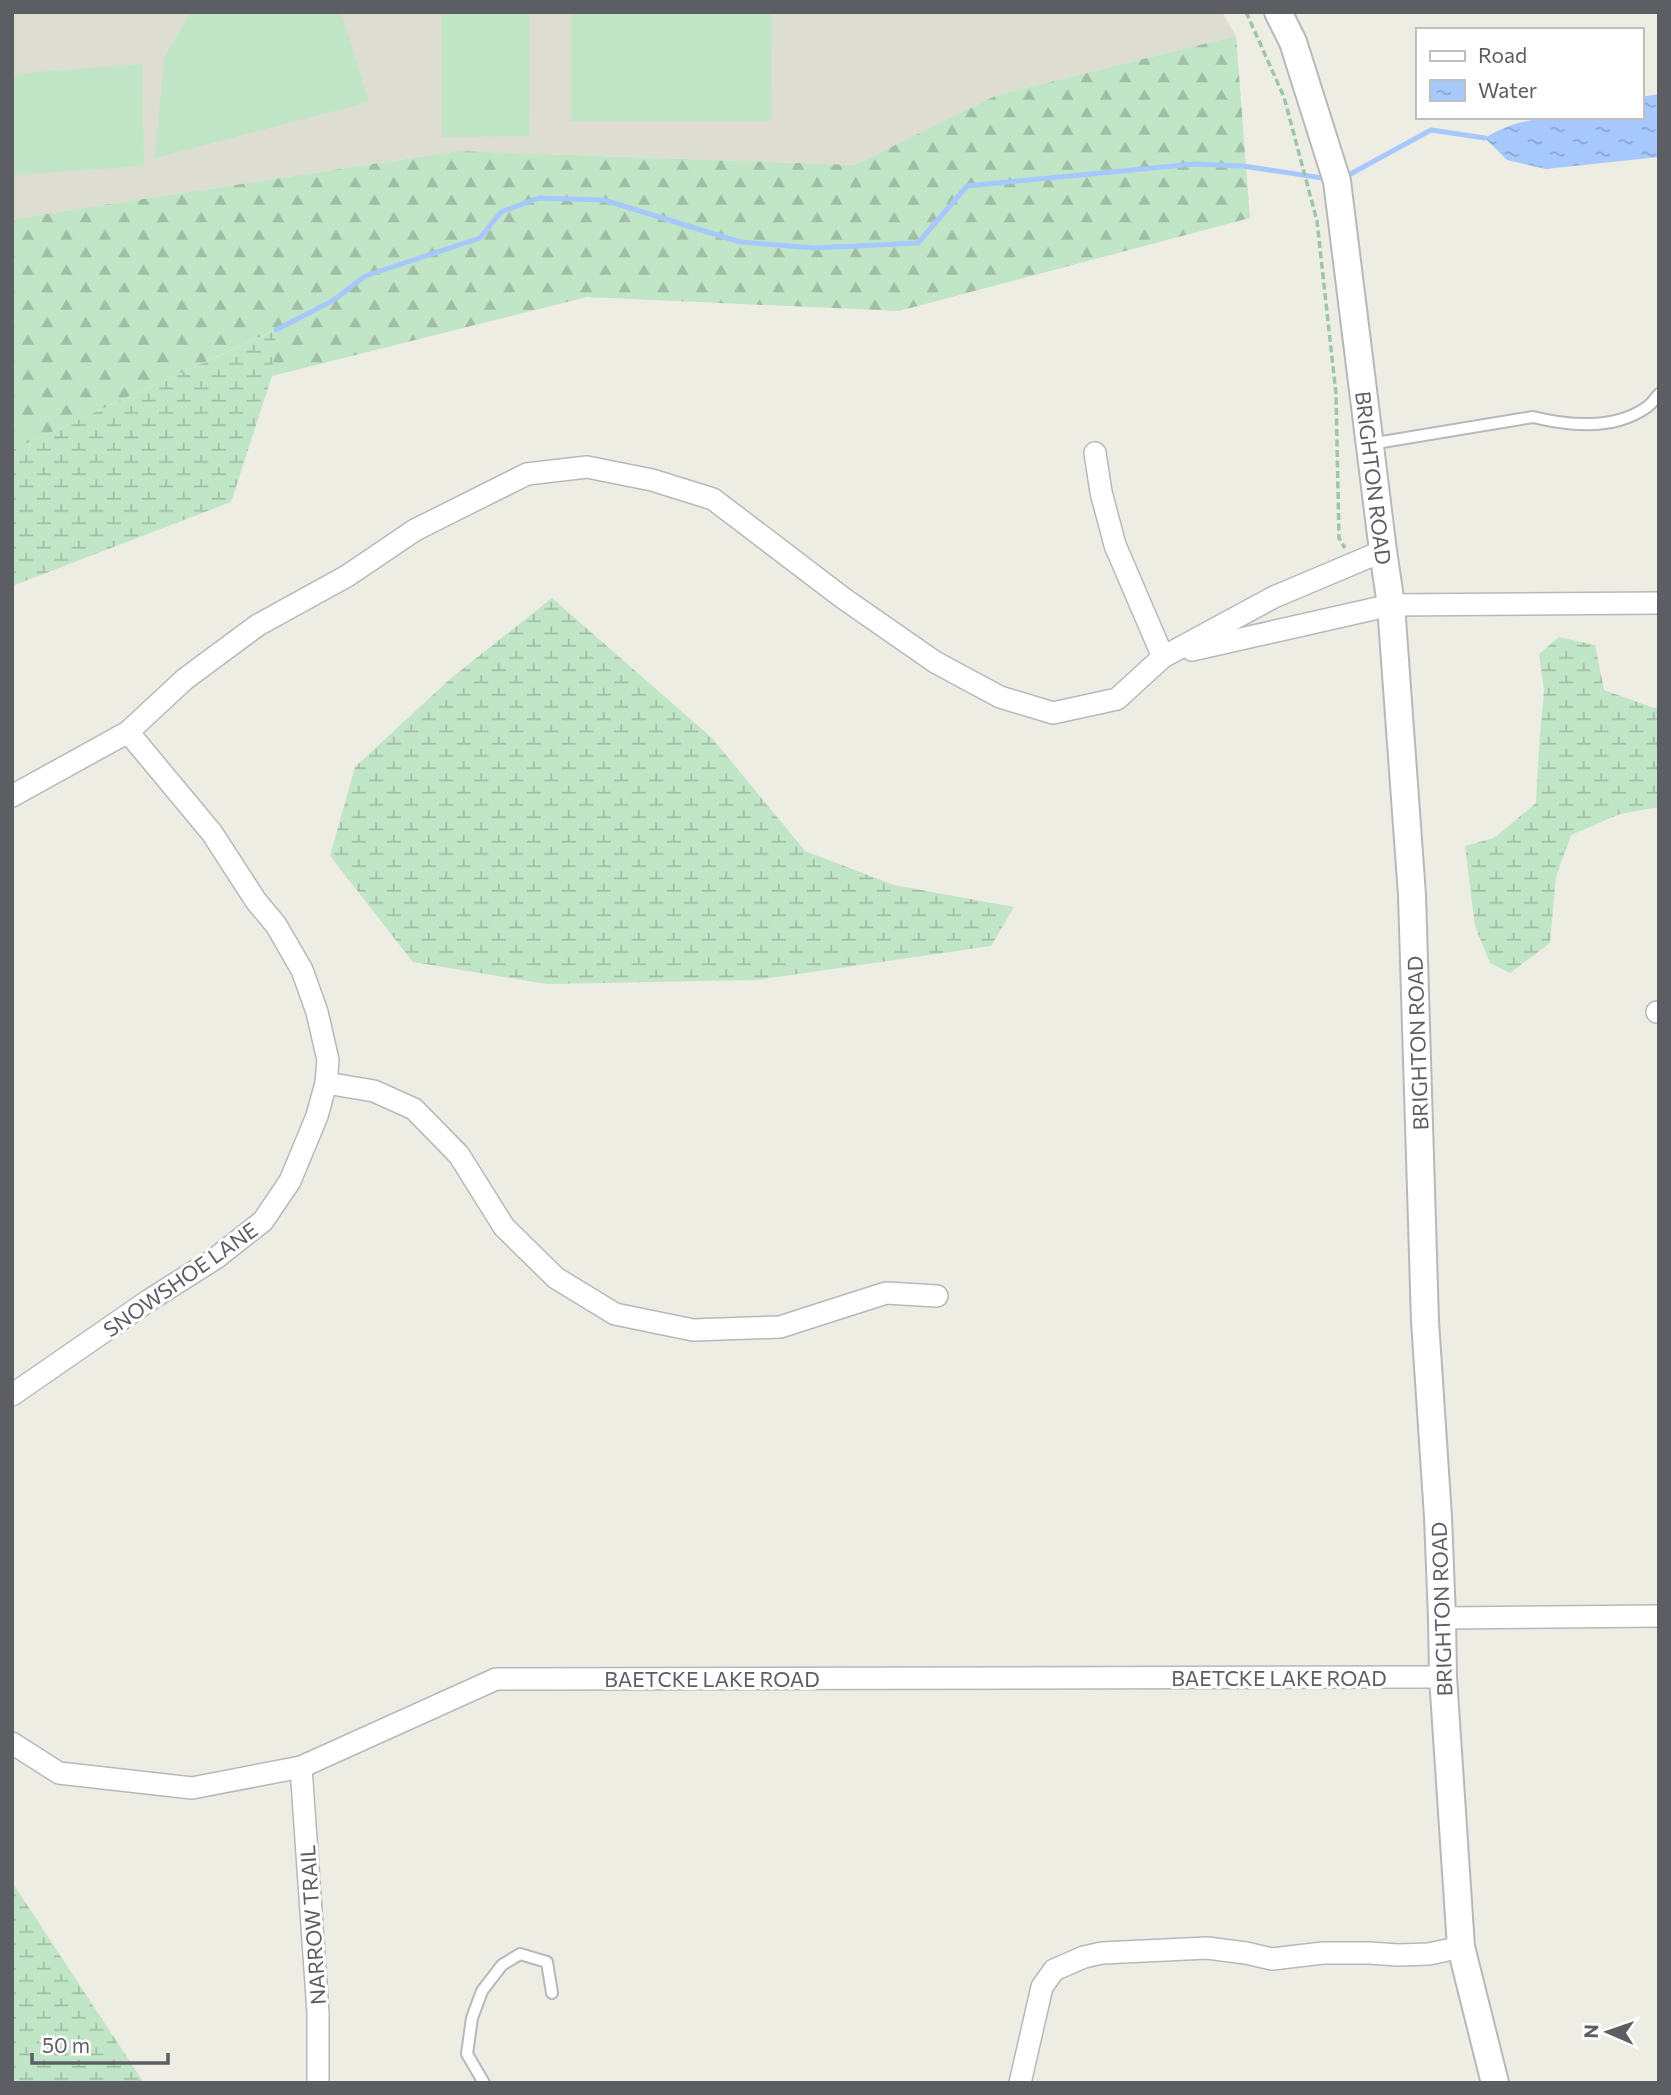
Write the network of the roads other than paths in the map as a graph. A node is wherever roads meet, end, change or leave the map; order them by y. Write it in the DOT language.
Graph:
graph roads {
  1 [pos="1278,12"];
  2 [pos="1659,394"];
  3 [pos="1370,444"];
  4 [pos="1095,453"];
  5 [pos="1383,551"];
  6 [pos="1659,603"];
  7 [pos="1391,605"];
  8 [pos="1163,657"];
  9 [pos="128,732"];
  10 [pos="12,796"];
  11 [pos="326,1083"];
  12 [pos="937,1296"];
  13 [pos="12,1395"];
  14 [pos="1659,1616"];
  15 [pos="1443,1618"];
  16 [pos="1443,1676"];
  17 [pos="12,1743"];
  18 [pos="301,1767"];
  19 [pos="1461,1947"];
  20 [pos="552,1993"];
  21 [pos="317,2083"];
  22 [pos="484,2083"];
  23 [pos="1020,2083"];
  24 [pos="1495,2083"];
  1 -- 3 [label="street, BRIGHTON ROAD"];
  2 -- 3 [label="lane"];
  3 -- 5 [label="street, BRIGHTON ROAD"];
  4 -- 8 [label="street"];
  5 -- 7 [label="street, BRIGHTON ROAD"];
  5 -- 8 [label="street"];
  6 -- 7 [label="street"];
  7 -- 8 [label="street"];
  7 -- 15 [label="street, BRIGHTON ROAD"];
  8 -- 9 [label="street"];
  9 -- 10 [label="street"];
  9 -- 11 [label="street, SNOWSHOE LANE"];
  11 -- 12 [label="street"];
  11 -- 13 [label="street, SNOWSHOE LANE"];
  14 -- 15 [label="street"];
  15 -- 16 [label="street, BRIGHTON ROAD"];
  16 -- 18 [label="street, BAETCKE LAKE ROAD"];
  16 -- 19 [label="street, BRIGHTON ROAD"];
  17 -- 18 [label="street, BAETCKE LAKE ROAD"];
  18 -- 21 [label="street, NARROW TRAIL"];
  19 -- 23 [label="street"];
  19 -- 24 [label="street, BRIGHTON ROAD"];
  20 -- 22 [label="lane"];
}
